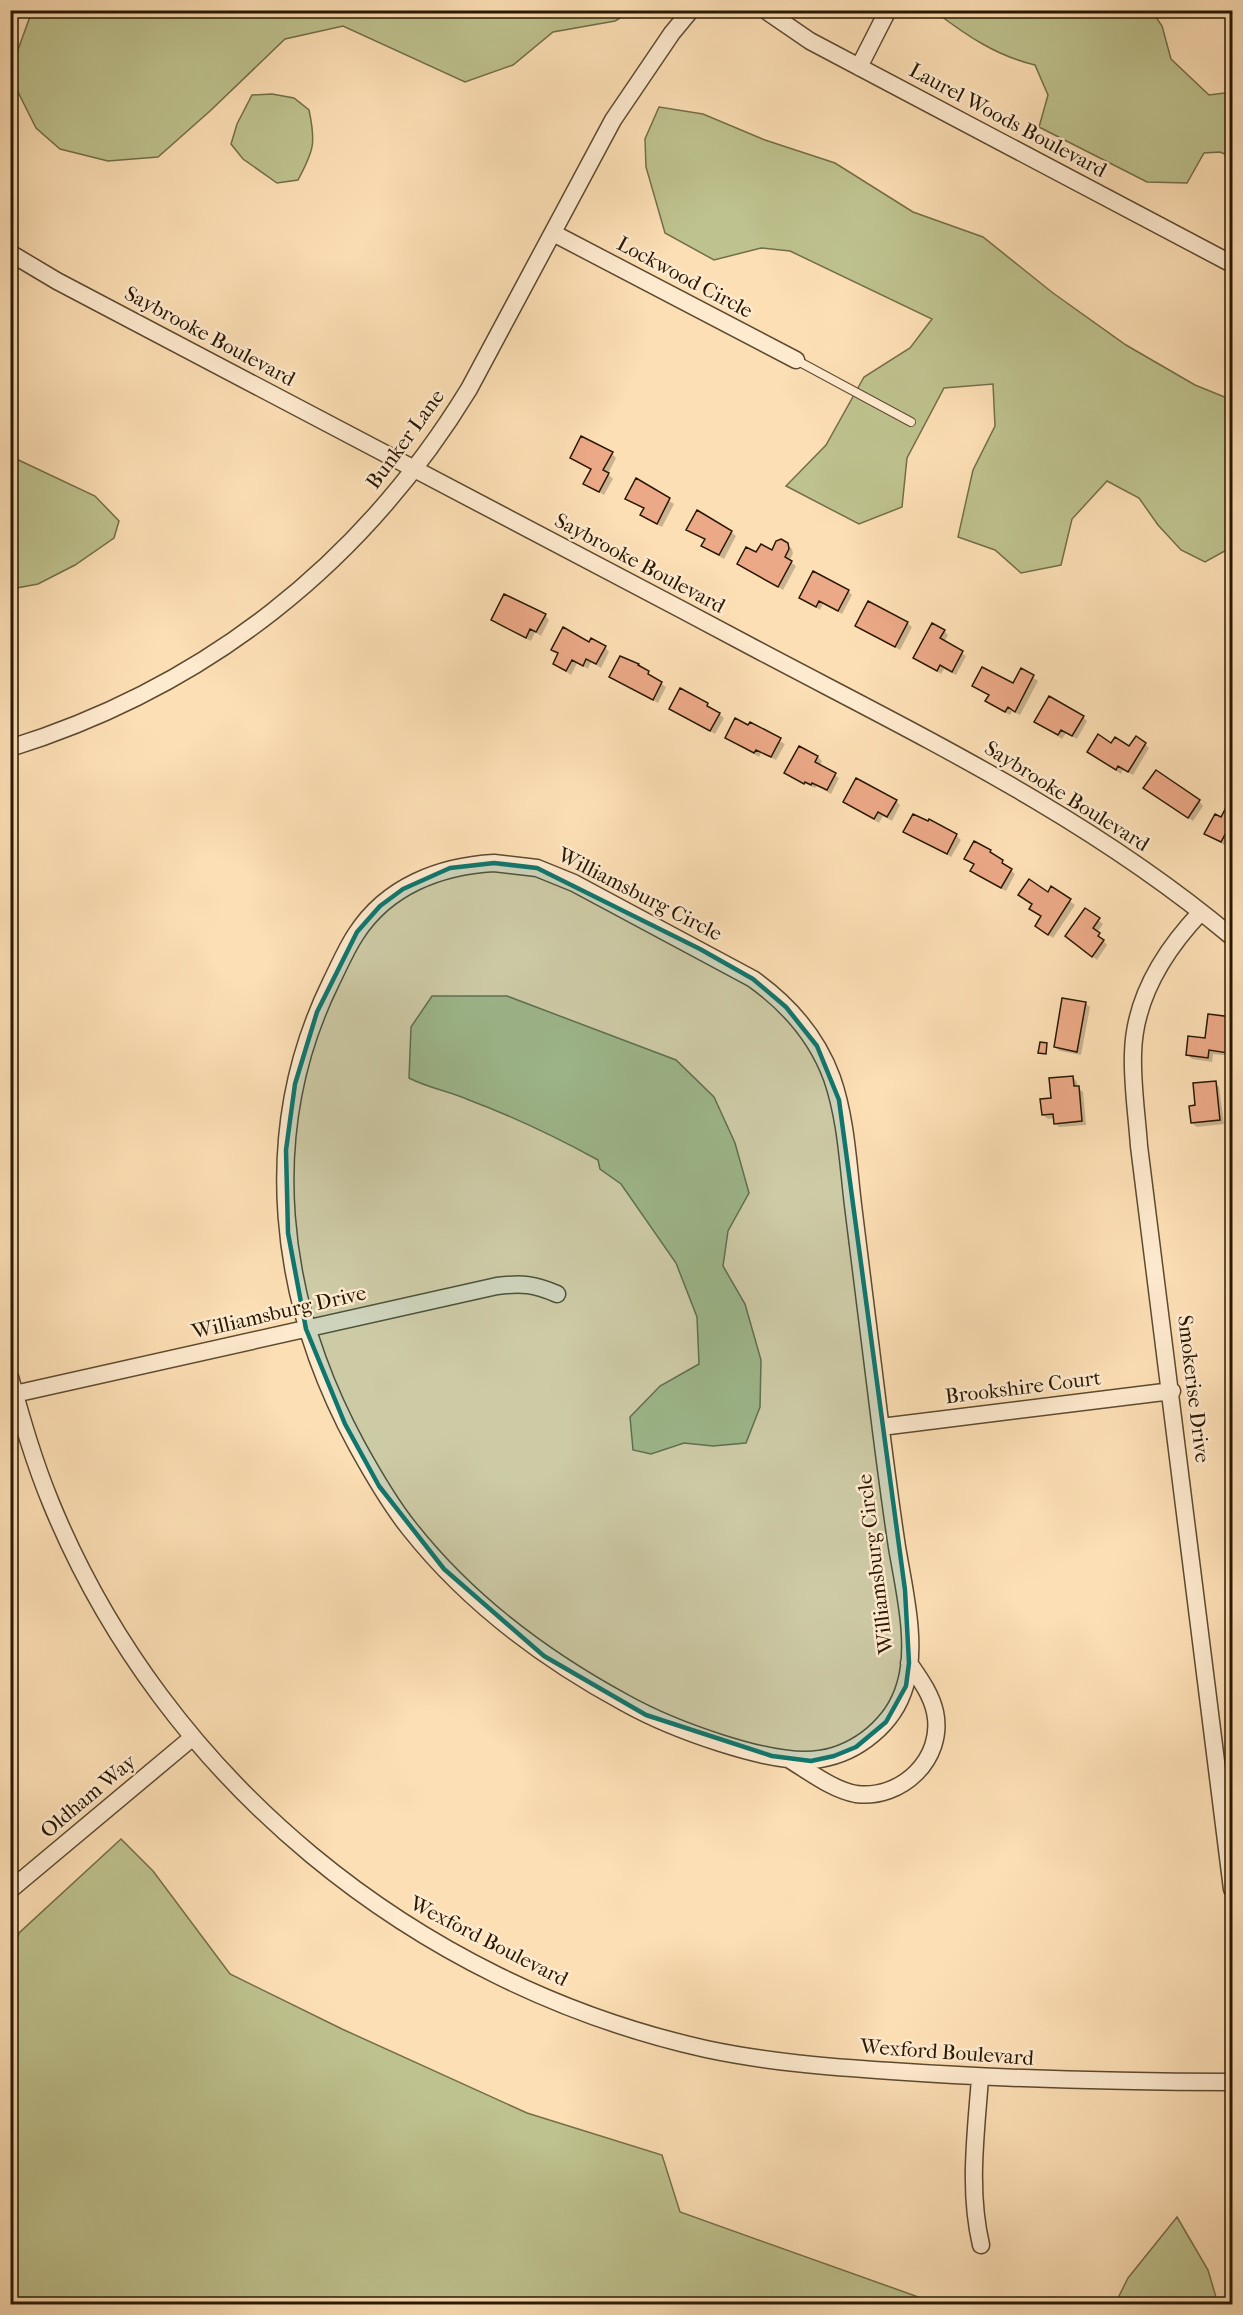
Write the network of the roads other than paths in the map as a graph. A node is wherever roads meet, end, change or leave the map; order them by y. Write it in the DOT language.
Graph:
graph roads {
  1 [pos="691,10"];
  2 [pos="765,10"];
  3 [pos="888,10"];
  4 [pos="859,67"];
  5 [pos="553,233"];
  6 [pos="10,253"];
  7 [pos="1233,264"];
  8 [pos="796,360"];
  9 [pos="911,422"];
  10 [pos="415,470"];
  11 [pos="10,748"];
  12 [pos="1201,912"];
  13 [pos="1233,937"];
  14 [pos="557,1294"];
  15 [pos="306,1329"];
  16 [pos="12,1388"];
  17 [pos="1172,1391"];
  18 [pos="881,1427"];
  19 [pos="909,1663"];
  20 [pos="193,1737"];
  21 [pos="789,1759"];
  22 [pos="1233,1889"];
  23 [pos="10,1890"];
  24 [pos="980,2078"];
  25 [pos="1233,2082"];
  26 [pos="981,2245"];
  1 -- 5 [label="street, Bunker Lane"];
  2 -- 4 [label="street, Laurel Woods Boulevard"];
  3 -- 4 [label="street"];
  4 -- 7 [label="street, Laurel Woods Boulevard"];
  5 -- 8 [label="street, Lockwood Circle"];
  5 -- 10 [label="street, Bunker Lane"];
  6 -- 10 [label="street, Saybrooke Boulevard"];
  8 -- 9 [label="lane"];
  10 -- 11 [label="street, Bunker Lane"];
  10 -- 12 [label="street, Saybrooke Boulevard"];
  12 -- 13 [label="street, Saybrooke Boulevard"];
  12 -- 17 [label="street, Smokerise Drive"];
  14 -- 15 [label="street, Williamsburg Drive"];
  15 -- 16 [label="street, Williamsburg Drive"];
  15 -- 18 [label="street, Williamsburg Circle"];
  15 -- 21 [label="street, Williamsburg Circle"];
  16 -- 20 [label="street, Wexford Boulevard"];
  17 -- 18 [label="street, Brookshire Court"];
  17 -- 22 [label="street, Smokerise Drive"];
  18 -- 19 [label="street, Williamsburg Circle"];
  19 -- 21 [label="street, Williamsburg Circle"];
  19 -- 21 [label="street"];
  20 -- 23 [label="street, Oldham Way"];
  20 -- 24 [label="street, Wexford Boulevard"];
  24 -- 25 [label="street, Wexford Boulevard"];
  24 -- 26 [label="street"];
}
